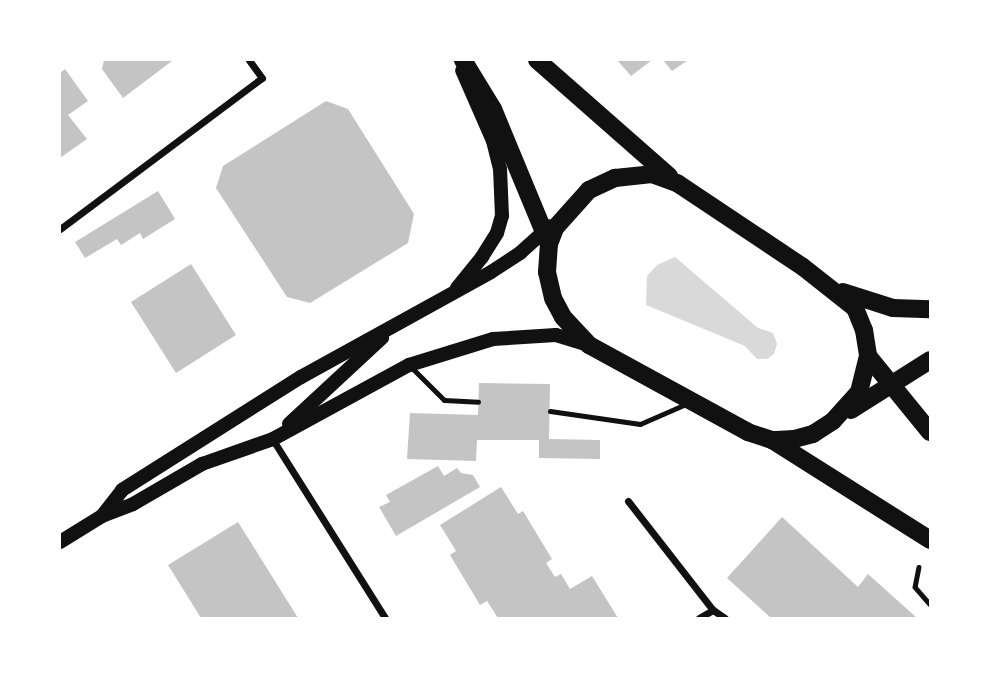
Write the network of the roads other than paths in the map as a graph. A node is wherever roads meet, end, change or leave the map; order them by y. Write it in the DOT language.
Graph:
graph roads {
  1 [pos="249,60"];
  2 [pos="457,60"];
  3 [pos="463,60"];
  4 [pos="537,60"];
  5 [pos="677,183"];
  6 [pos="60,229"];
  7 [pos="547,238"];
  8 [pos="834,289"];
  9 [pos="452,294"];
  10 [pos="930,310"];
  11 [pos="395,326"];
  12 [pos="589,345"];
  13 [pos="868,356"];
  14 [pos="930,360"];
  15 [pos="409,365"];
  16 [pos="891,384"];
  17 [pos="693,401"];
  18 [pos="478,402"];
  19 [pos="550,411"];
  20 [pos="833,421"];
  21 [pos="930,432"];
  22 [pos="273,439"];
  23 [pos="772,440"];
  24 [pos="628,501"];
  25 [pos="102,516"];
  26 [pos="930,540"];
  27 [pos="60,542"];
  28 [pos="713,610"];
  29 [pos="385,618"];
  30 [pos="699,618"];
  31 [pos="725,618"];
  1 -- 6 [label="street"];
  2 -- 9 [label="main road"];
  3 -- 7 [label="main road"];
  4 -- 5 [label="main road"];
  5 -- 7 [label="main road"];
  5 -- 8 [label="main road"];
  7 -- 9 [label="main road"];
  7 -- 12 [label="main road"];
  8 -- 10 [label="main road"];
  8 -- 13 [label="main road"];
  9 -- 11 [label="main road"];
  11 -- 22 [label="main road"];
  11 -- 25 [label="main road"];
  12 -- 15 [label="main road"];
  12 -- 17 [label="main road"];
  13 -- 16 [label="main road"];
  13 -- 20 [label="main road"];
  14 -- 16 [label="main road"];
  15 -- 18 [label="lane"];
  15 -- 22 [label="main road"];
  16 -- 20 [label="main road"];
  16 -- 21 [label="main road"];
  17 -- 19 [label="lane"];
  17 -- 23 [label="main road"];
  20 -- 23 [label="main road"];
  22 -- 25 [label="main road"];
  22 -- 29 [label="street"];
  23 -- 26 [label="main road"];
  24 -- 28 [label="street"];
  25 -- 27 [label="main road"];
  28 -- 30 [label="street"];
  28 -- 31 [label="street"];
}
